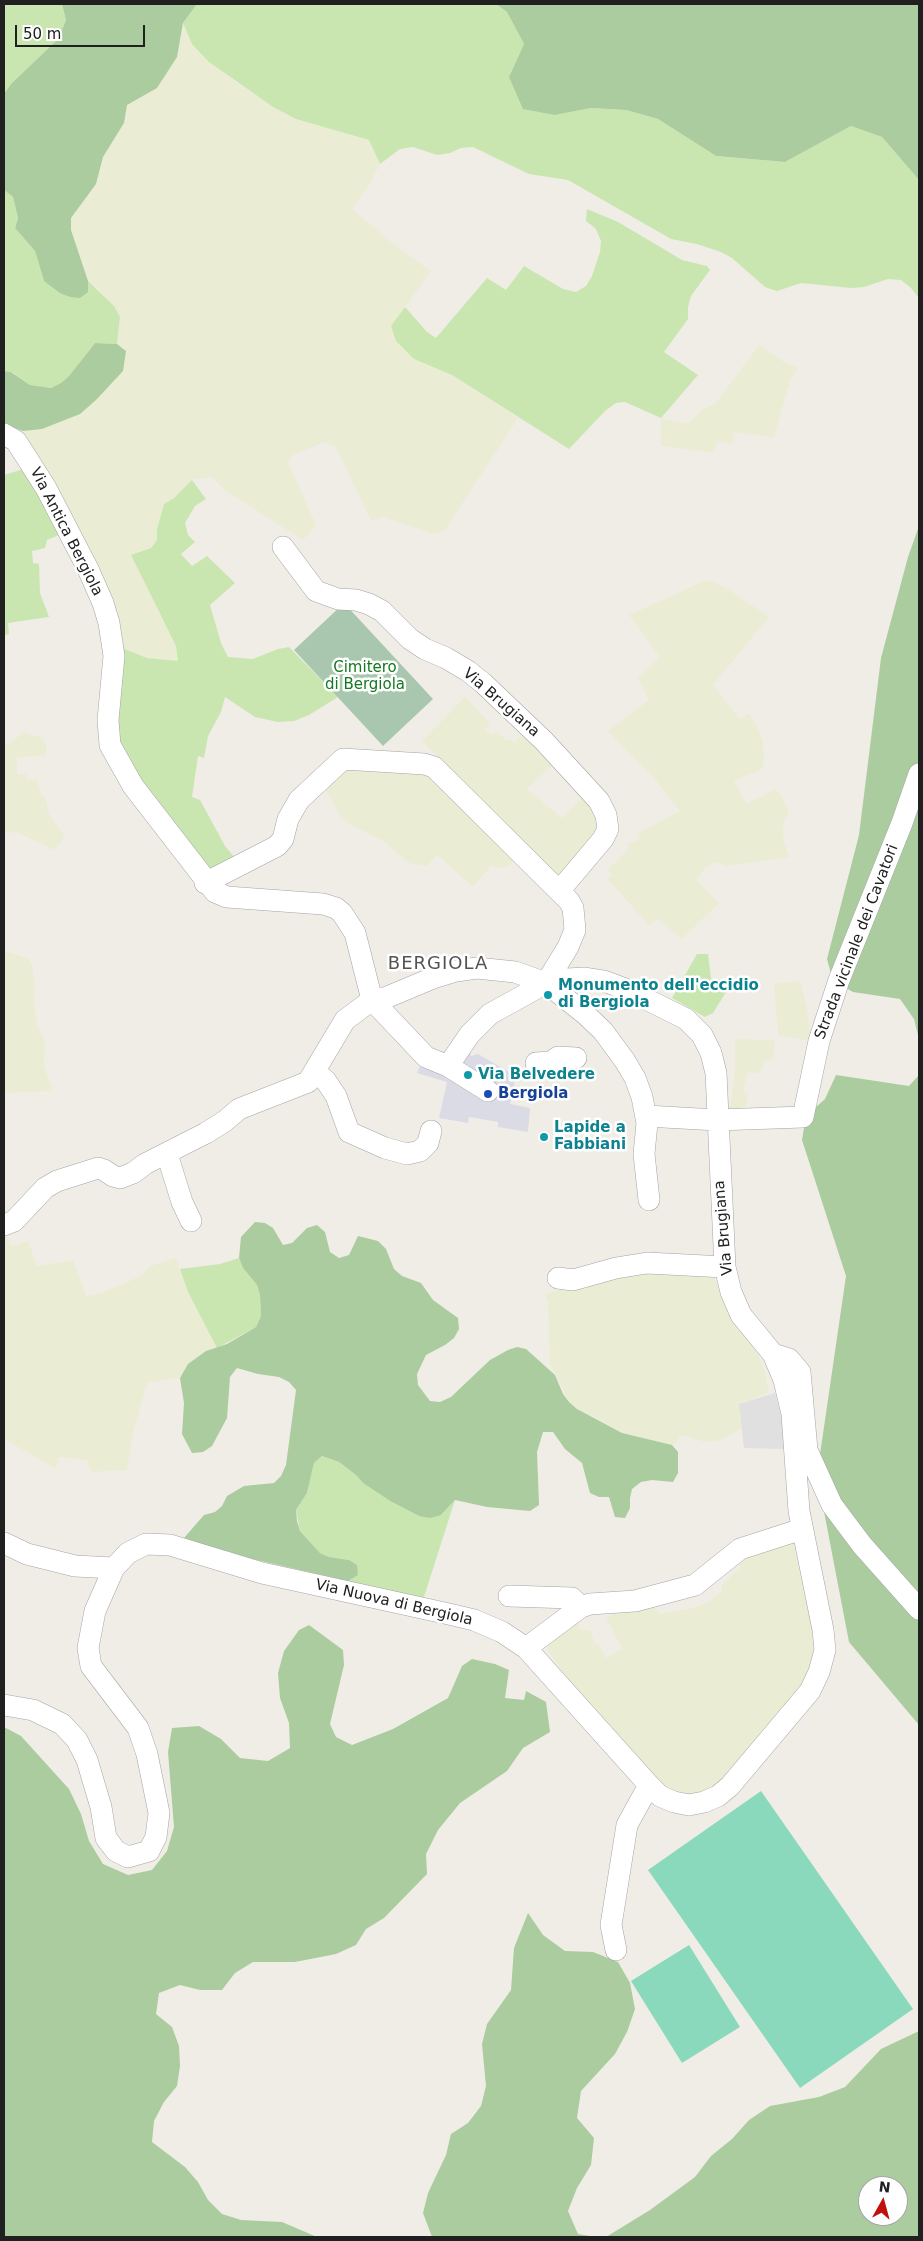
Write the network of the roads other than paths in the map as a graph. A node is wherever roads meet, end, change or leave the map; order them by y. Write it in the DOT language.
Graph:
graph roads {
  1 [pos="4,434"];
  2 [pos="283,547"];
  3 [pos="919,774"];
  4 [pos="205,883"];
  5 [pos="560,890"];
  6 [pos="546,983"];
  7 [pos="372,1000"];
  8 [pos="576,1058"];
  9 [pos="536,1063"];
  10 [pos="448,1066"];
  11 [pos="315,1072"];
  12 [pos="488,1091"];
  13 [pos="646,1116"];
  14 [pos="717,1120"];
  15 [pos="432,1131"];
  16 [pos="167,1154"];
  17 [pos="649,1200"];
  18 [pos="191,1221"];
  19 [pos="4,1225"];
  20 [pos="725,1267"];
  21 [pos="558,1278"];
  22 [pos="773,1354"];
  23 [pos="802,1529"];
  24 [pos="4,1543"];
  25 [pos="114,1568"];
  26 [pos="509,1596"];
  27 [pos="581,1607"];
  28 [pos="919,1609"];
  29 [pos="526,1648"];
  30 [pos="4,1705"];
  31 [pos="649,1785"];
  32 [pos="616,1950"];
  1 -- 4 [label="street, Via Antica Bergiola"];
  2 -- 5 [label="street, Via Brugiana"];
  3 -- 14 [label="street, Strada vicinale dei Cavatori"];
  4 -- 5 [label="street"];
  4 -- 7 [label="street, Via Antica Bergiola"];
  5 -- 6 [label="street"];
  6 -- 7 [label="street, Via Brugiana"];
  6 -- 10 [label="street, Via Brugiana"];
  6 -- 13 [label="street, Via Brugiana"];
  6 -- 14 [label="street, Via Brugiana"];
  7 -- 10 [label="street"];
  7 -- 11 [label="street"];
  8 -- 9 [label="street"];
  10 -- 12 [label="street"];
  11 -- 15 [label="street"];
  11 -- 16 [label="street"];
  13 -- 14 [label="street"];
  13 -- 17 [label="street, Via Brugiana"];
  14 -- 20 [label="street, Via Brugiana"];
  16 -- 18 [label="street"];
  16 -- 19 [label="street"];
  20 -- 21 [label="street"];
  20 -- 22 [label="street, Via Brugiana"];
  22 -- 23 [label="street, Via Brugiana"];
  22 -- 28 [label="street"];
  23 -- 27 [label="street"];
  23 -- 31 [label="street, Via Nuova di Bergiola"];
  24 -- 25 [label="street"];
  25 -- 29 [label="street, Via Nuova di Bergiola"];
  25 -- 30 [label="street, Via Nuova di Bergiola"];
  26 -- 27 [label="street"];
  27 -- 29 [label="street"];
  29 -- 31 [label="street, Via Nuova di Bergiola"];
  31 -- 32 [label="street"];
}
